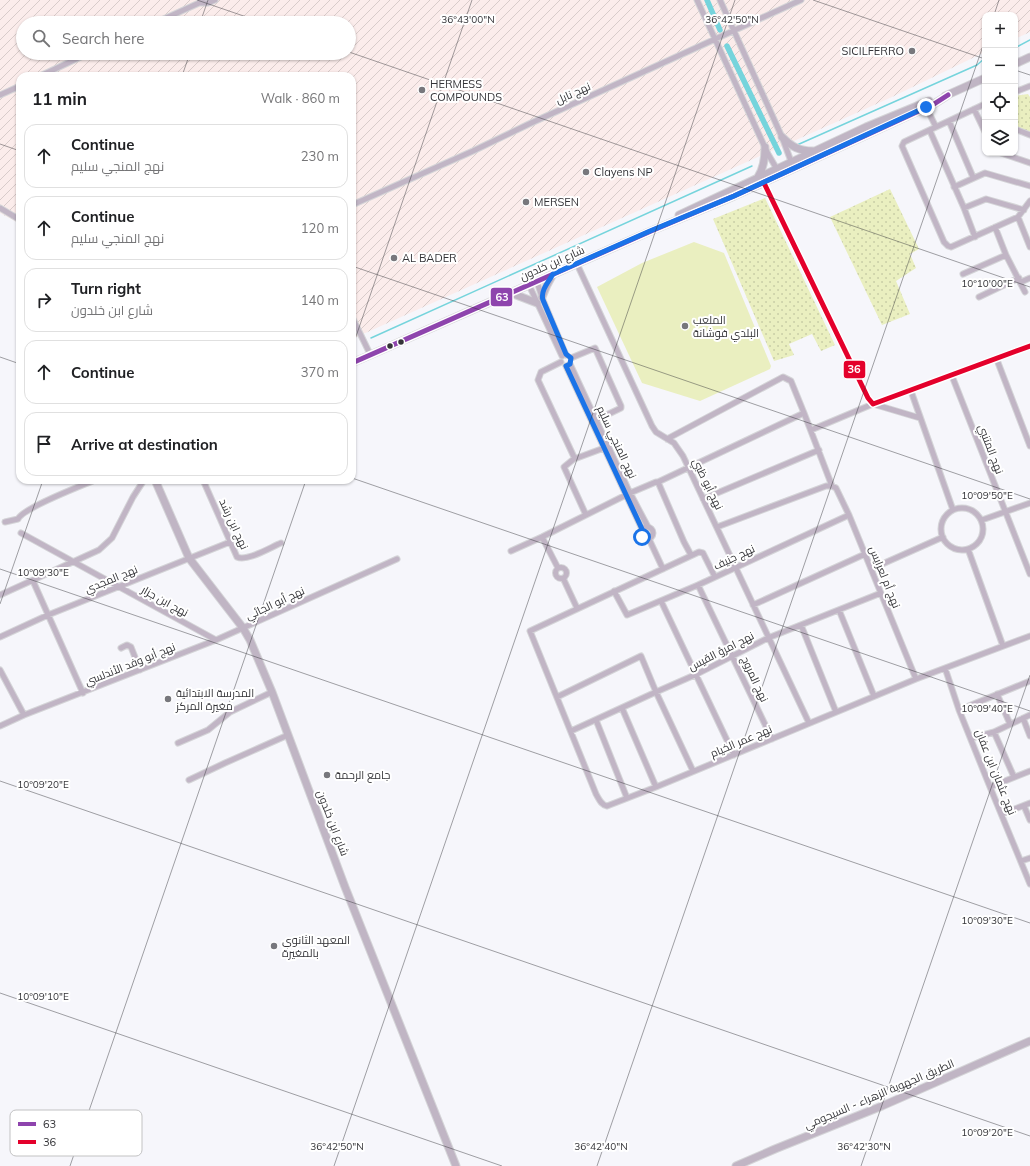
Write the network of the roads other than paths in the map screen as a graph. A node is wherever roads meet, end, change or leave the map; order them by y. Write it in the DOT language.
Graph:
graph roads {
  1 [pos="215,0"];
  2 [pos="697,0"];
  3 [pos="720,0"];
  4 [pos="801,0"];
  5 [pos="200,2"];
  6 [pos="170,16"];
  7 [pos="734,31"];
  8 [pos="715,40"];
  9 [pos="1030,57"];
  10 [pos="74,60"];
  11 [pos="1018,63"];
  12 [pos="49,72"];
  13 [pos="982,79"];
  14 [pos="1030,86"];
  15 [pos="16,88"];
  16 [pos="1018,91"];
  17 [pos="0,95"];
  18 [pos="925,105"];
  19 [pos="982,105"];
  20 [pos="974,109"];
  21 [pos="949,121"];
  22 [pos="982,126"];
  23 [pos="936,127"];
  24 [pos="1018,130"];
  25 [pos="930,131"];
  26 [pos="1030,135"];
  27 [pos="782,138"];
  28 [pos="764,147"];
  29 [pos="815,151"];
  30 [pos="1011,156"];
  31 [pos="1030,162"];
  32 [pos="792,166"];
  33 [pos="779,172"];
  34 [pos="973,177"];
  35 [pos="758,178"];
  36 [pos="764,183"];
  37 [pos="1030,186"];
  38 [pos="954,187"];
  39 [pos="1030,202"];
  40 [pos="356,203"];
  41 [pos="0,208"];
  42 [pos="964,208"];
  43 [pos="1024,210"];
  44 [pos="1018,217"];
  45 [pos="16,218"];
  46 [pos="995,227"];
  47 [pos="650,231"];
  48 [pos="975,237"];
  49 [pos="1030,246"];
  50 [pos="1006,255"];
  51 [pos="577,264"];
  52 [pos="553,274"];
  53 [pos="963,274"];
  54 [pos="1030,278"];
  55 [pos="1020,280"];
  56 [pos="537,282"];
  57 [pos="529,285"];
  58 [pos="1025,292"];
  59 [pos="511,293"];
  60 [pos="979,297"];
  61 [pos="539,300"];
  62 [pos="356,325"];
  63 [pos="1030,346"];
  64 [pos="370,354"];
  65 [pos="564,355"];
  66 [pos="571,358"];
  67 [pos="997,360"];
  68 [pos="356,361"];
  69 [pos="561,362"];
  70 [pos="568,365"];
  71 [pos="952,376"];
  72 [pos="911,391"];
  73 [pos="873,404"];
  74 [pos="804,413"];
  75 [pos="920,418"];
  76 [pos="594,421"];
  77 [pos="811,430"];
  78 [pos="667,439"];
  79 [pos="1030,446"];
  80 [pos="604,448"];
  81 [pos="819,450"];
  82 [pos="575,458"];
  83 [pos="688,467"];
  84 [pos="658,482"];
  85 [pos="86,484"];
  86 [pos="141,484"];
  87 [pos="157,484"];
  88 [pos="205,484"];
  89 [pos="832,486"];
  90 [pos="628,494"];
  91 [pos="704,499"];
  92 [pos="1030,503"];
  93 [pos="953,510"];
  94 [pos="1005,512"];
  95 [pos="586,515"];
  96 [pos="849,515"];
  97 [pos="982,520"];
  98 [pos="5,522"];
  99 [pos="648,527"];
  100 [pos="717,527"];
  101 [pos="642,529"];
  102 [pos="21,533"];
  103 [pos="542,537"];
  104 [pos="943,537"];
  105 [pos="650,539"];
  106 [pos="230,542"];
  107 [pos="281,543"];
  108 [pos="968,549"];
  109 [pos="511,551"];
  110 [pos="865,554"];
  111 [pos="692,555"];
  112 [pos="189,558"];
  113 [pos="397,560"];
  114 [pos="75,562"];
  115 [pos="735,567"];
  116 [pos="663,569"];
  117 [pos="871,569"];
  118 [pos="1030,574"];
  119 [pos="715,577"];
  120 [pos="33,581"];
  121 [pos="698,585"];
  122 [pos="119,587"];
  123 [pos="614,591"];
  124 [pos="881,593"];
  125 [pos="0,595"];
  126 [pos="661,601"];
  127 [pos="753,605"];
  128 [pos="577,608"];
  129 [pos="839,610"];
  130 [pos="48,615"];
  131 [pos="801,625"];
  132 [pos="243,628"];
  133 [pos="1030,636"];
  134 [pos="0,637"];
  135 [pos="768,638"];
  136 [pos="216,640"];
  137 [pos="1003,646"];
  138 [pos="122,648"];
  139 [pos="733,656"];
  140 [pos="945,668"];
  141 [pos="0,670"];
  142 [pos="140,670"];
  143 [pos="697,674"];
  144 [pos="916,678"];
  145 [pos="1030,681"];
  146 [pos="272,692"];
  147 [pos="656,692"];
  148 [pos="83,693"];
  149 [pos="997,694"];
  150 [pos="874,696"];
  151 [pos="557,697"];
  152 [pos="622,708"];
  153 [pos="960,710"];
  154 [pos="836,712"];
  155 [pos="24,715"];
  156 [pos="1030,715"];
  157 [pos="1023,718"];
  158 [pos="596,720"];
  159 [pos="809,723"];
  160 [pos="1010,724"];
  161 [pos="0,726"];
  162 [pos="571,731"];
  163 [pos="994,732"];
  164 [pos="288,735"];
  165 [pos="1030,736"];
  166 [pos="972,738"];
  167 [pos="772,739"];
  168 [pos="178,743"];
  169 [pos="734,755"];
  170 [pos="693,771"];
  171 [pos="1030,771"];
  172 [pos="1014,778"];
  173 [pos="189,780"];
  174 [pos="990,787"];
  175 [pos="656,788"];
  176 [pos="627,798"];
  177 [pos="1030,803"];
  178 [pos="1024,806"];
  179 [pos="1002,814"];
  180 [pos="1030,820"];
  181 [pos="1030,858"];
  182 [pos="1021,861"];
  183 [pos="1030,884"];
  184 [pos="1030,1041"];
  185 [pos="456,1166"];
  186 [pos="736,1166"];
  1 -- 5 [label="street"];
  2 -- 8 [label="street"];
  3 -- 7 [label="street"];
  4 -- 7 [label="street, نهج نابل"];
  5 -- 6 [label="street"];
  7 -- 8 [label="street, نهج نابل"];
  7 -- 27 [label="street"];
  8 -- 28 [label="street"];
  8 -- 40 [label="street, نهج نابل"];
  9 -- 11 [label="street"];
  10 -- 12 [label="street"];
  13 -- 18 [label="street"];
  14 -- 16 [label="street"];
  15 -- 17 [label="street"];
  18 -- 23 [label="street"];
  18 -- 29 [label="street"];
  18 -- 32 [label="street"];
  19 -- 20 [label="street"];
  20 -- 21 [label="street"];
  20 -- 22 [label="street"];
  21 -- 23 [label="street"];
  21 -- 34 [label="street"];
  23 -- 25 [label="street"];
  24 -- 26 [label="street"];
  25 -- 38 [label="street"];
  25 -- 48 [label="street"];
  27 -- 29 [label="street"];
  27 -- 32 [label="street"];
  28 -- 33 [label="street"];
  28 -- 35 [label="street"];
  29 -- 32 [label="street"];
  30 -- 31 [label="street"];
  32 -- 33 [label="street"];
  33 -- 35 [label="street"];
  33 -- 36 [label="street"];
  34 -- 37 [label="street"];
  34 -- 38 [label="street"];
  35 -- 47 [label="street"];
  36 -- 47 [label="street"];
  36 -- 73 [label="street"];
  38 -- 42 [label="street"];
  39 -- 43 [label="street"];
  41 -- 45 [label="street"];
  42 -- 43 [label="street"];
  42 -- 48 [label="street"];
  43 -- 44 [label="street"];
  44 -- 46 [label="street"];
  44 -- 49 [label="street"];
  46 -- 48 [label="street"];
  46 -- 50 [label="street"];
  47 -- 51 [label="street, شارع ابن خلدون"];
  50 -- 53 [label="street"];
  50 -- 55 [label="street"];
  51 -- 52 [label="street, شارع ابن خلدون"];
  51 -- 78 [label="street, نهج أبو ظبي"];
  52 -- 56 [label="street, شارع ابن خلدون"];
  52 -- 61 [label="street"];
  54 -- 55 [label="street"];
  55 -- 58 [label="street"];
  55 -- 60 [label="street"];
  56 -- 57 [label="street, شارع ابن خلدون"];
  56 -- 61 [label="street"];
  57 -- 59 [label="street, شارع ابن خلدون"];
  57 -- 61 [label="street"];
  59 -- 61 [label="street"];
  59 -- 64 [label="street, شارع ابن خلدون"];
  61 -- 65 [label="street"];
  62 -- 64 [label="street"];
  63 -- 67 [label="street"];
  64 -- 68 [label="street, شارع ابن خلدون"];
  65 -- 66 [label="street"];
  65 -- 69 [label="street"];
  66 -- 70 [label="street"];
  66 -- 76 [label="street"];
  67 -- 71 [label="street"];
  67 -- 79 [label="street"];
  69 -- 70 [label="street"];
  69 -- 82 [label="street"];
  70 -- 76 [label="street, نهج المنجي سليم"];
  71 -- 72 [label="street"];
  71 -- 94 [label="street, نهج المتنبي"];
  72 -- 73 [label="street"];
  72 -- 75 [label="street"];
  73 -- 75 [label="street"];
  73 -- 77 [label="street"];
  74 -- 77 [label="street, نهج أم لعرايس"];
  74 -- 78 [label="street, نهج أم لعرايس"];
  74 -- 83 [label="street"];
  75 -- 93 [label="street"];
  76 -- 80 [label="street, نهج المنجي سليم"];
  76 -- 90 [label="street, نهج المنجي سليم"];
  77 -- 81 [label="street, نهج أم لعرايس"];
  78 -- 83 [label="street, نهج أبو ظبي"];
  80 -- 82 [label="street"];
  80 -- 90 [label="street, نهج المنجي سليم"];
  81 -- 89 [label="street, نهج أم لعرايس"];
  81 -- 91 [label="street"];
  82 -- 95 [label="street"];
  83 -- 84 [label="street"];
  83 -- 91 [label="street, نهج أبو ظبي"];
  84 -- 90 [label="street"];
  84 -- 111 [label="street"];
  85 -- 98 [label="street"];
  86 -- 114 [label="street"];
  87 -- 112 [label="street, شارع ابن خلدون"];
  88 -- 106 [label="street, نهج ابن رشد"];
  89 -- 96 [label="street, نهج أم لعرايس"];
  89 -- 100 [label="street"];
  90 -- 95 [label="street"];
  90 -- 99 [label="street, نهج المنجي سليم"];
  90 -- 101 [label="street, نهج المنجي سليم"];
  91 -- 100 [label="street, نهج أبو ظبي"];
  92 -- 94 [label="street"];
  93 -- 97 [label="street"];
  93 -- 104 [label="street"];
  94 -- 97 [label="street"];
  94 -- 118 [label="street, نهج المتنبي"];
  95 -- 103 [label="street"];
  96 -- 110 [label="street, نهج أم لعرايس"];
  96 -- 115 [label="street, نهج جنيف"];
  97 -- 108 [label="street"];
  99 -- 101 [label="street"];
  99 -- 105 [label="street"];
  100 -- 115 [label="street, نهج أبو ظبي"];
  101 -- 105 [label="street"];
  102 -- 114 [label="street, نهج ابن جزار"];
  103 -- 109 [label="street"];
  103 -- 128 [label="street"];
  104 -- 108 [label="street"];
  104 -- 117 [label="street"];
  105 -- 116 [label="street"];
  106 -- 107 [label="street, نهج ابن رشد"];
  106 -- 112 [label="street, نهج المجدي"];
  108 -- 137 [label="street"];
  110 -- 117 [label="street, نهج أم لعرايس"];
  110 -- 127 [label="street"];
  111 -- 116 [label="street"];
  111 -- 119 [label="street"];
  112 -- 122 [label="street, نهج المجدي"];
  112 -- 132 [label="street, شارع ابن خلدون"];
  113 -- 132 [label="street, نهج أبو الجائي"];
  114 -- 120 [label="street"];
  114 -- 122 [label="street, نهج ابن جزار"];
  115 -- 119 [label="street, نهج جنيف"];
  115 -- 127 [label="street, نهج أبو ظبي"];
  116 -- 123 [label="street"];
  117 -- 124 [label="street, نهج أم لعرايس"];
  119 -- 121 [label="street, نهج جنيف"];
  120 -- 125 [label="street"];
  120 -- 130 [label="street"];
  121 -- 126 [label="street, نهج جنيف"];
  121 -- 139 [label="street, نهج المروج"];
  122 -- 130 [label="street, نهج المجدي"];
  122 -- 136 [label="street, نهج ابن جزار"];
  123 -- 126 [label="street, نهج جنيف"];
  123 -- 128 [label="street"];
  124 -- 129 [label="street, نهج امرؤ القيس"];
  124 -- 144 [label="street, نهج أم لعرايس"];
  126 -- 143 [label="street"];
  127 -- 135 [label="street, نهج أبو ظبي"];
  128 -- 151 [label="street, نهج عمر الخيام"];
  129 -- 131 [label="street, نهج امرؤ القيس"];
  129 -- 150 [label="street"];
  130 -- 134 [label="street, نهج المجدي"];
  130 -- 148 [label="street"];
  131 -- 135 [label="street, نهج امرؤ القيس"];
  131 -- 154 [label="street"];
  132 -- 136 [label="street, نهج أبو وفد الأندلسي"];
  132 -- 146 [label="street, شارع ابن خلدون"];
  133 -- 137 [label="street, نهج عمر الخيام"];
  135 -- 139 [label="street, نهج امرؤ القيس"];
  135 -- 159 [label="street, نهج أبو ظبي"];
  136 -- 142 [label="street, نهج أبو وفد الأندلسي"];
  137 -- 140 [label="street, نهج عمر الخيام"];
  138 -- 142 [label="street"];
  139 -- 143 [label="street, نهج امرؤ القيس"];
  139 -- 167 [label="street, نهج المروج"];
  140 -- 144 [label="street, نهج عمر الخيام"];
  140 -- 153 [label="street, نهج عثمان ابن عفان"];
  141 -- 155 [label="street"];
  142 -- 148 [label="street, نهج أبو وفد الأندلسي"];
  143 -- 147 [label="street, نهج امرؤ القيس"];
  143 -- 169 [label="street"];
  144 -- 150 [label="street, نهج عمر الخيام"];
  145 -- 149 [label="street"];
  146 -- 164 [label="street, شارع ابن خلدون"];
  146 -- 168 [label="street"];
  147 -- 151 [label="street"];
  147 -- 152 [label="street, نهج امرؤ القيس"];
  147 -- 170 [label="street"];
  148 -- 155 [label="street, نهج أبو وفد الأندلسي"];
  149 -- 153 [label="street"];
  149 -- 160 [label="street"];
  150 -- 154 [label="street, نهج عمر الخيام"];
  151 -- 162 [label="street, نهج عمر الخيام"];
  152 -- 158 [label="street, نهج امرؤ القيس"];
  152 -- 175 [label="street"];
  153 -- 166 [label="street, نهج عثمان ابن عفان"];
  154 -- 159 [label="street, نهج عمر الخيام"];
  155 -- 161 [label="street, نهج أبو وفد الأندلسي"];
  156 -- 157 [label="street"];
  157 -- 160 [label="street"];
  157 -- 165 [label="street"];
  158 -- 162 [label="street, نهج امرؤ القيس"];
  158 -- 176 [label="street"];
  159 -- 167 [label="street, نهج عمر الخيام"];
  160 -- 163 [label="street"];
  162 -- 176 [label="street, نهج عمر الخيام"];
  163 -- 166 [label="street"];
  163 -- 172 [label="street"];
  164 -- 173 [label="street"];
  164 -- 185 [label="street, شارع ابن خلدون"];
  166 -- 174 [label="street, نهج عثمان ابن عفان"];
  167 -- 169 [label="street, نهج عمر الخيام"];
  169 -- 170 [label="street, نهج عمر الخيام"];
  170 -- 175 [label="street, نهج عمر الخيام"];
  171 -- 172 [label="street"];
  172 -- 174 [label="street"];
  174 -- 179 [label="street, نهج عثمان ابن عفان"];
  175 -- 176 [label="street, نهج عمر الخيام"];
  177 -- 178 [label="street"];
  178 -- 179 [label="street"];
  178 -- 180 [label="street"];
  179 -- 182 [label="street, نهج عثمان ابن عفان"];
  181 -- 182 [label="street"];
  182 -- 183 [label="street, نهج عثمان ابن عفان"];
  184 -- 186 [label="street, الطريق الجهوية الزهراء - السيجومي"];
}
